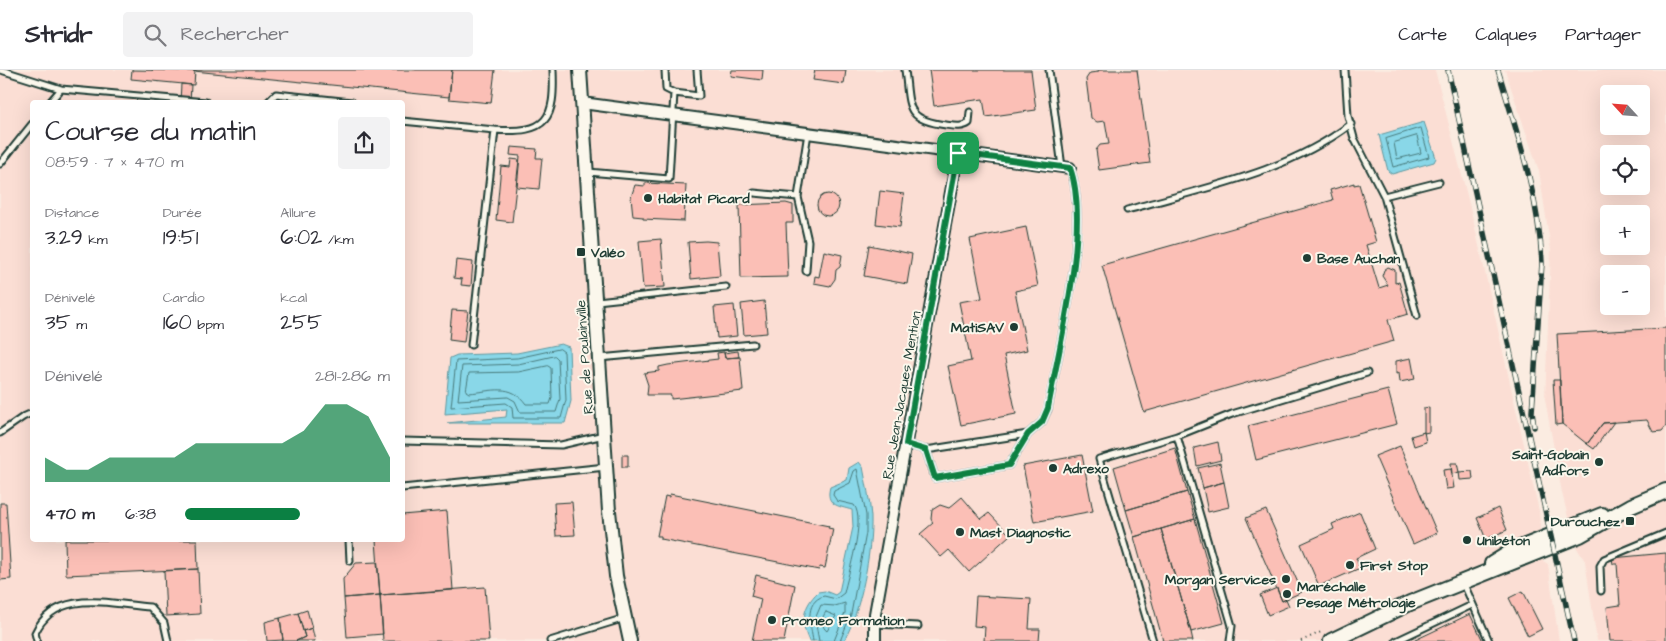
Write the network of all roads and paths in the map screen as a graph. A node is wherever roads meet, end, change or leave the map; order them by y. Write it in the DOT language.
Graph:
graph roads {
  1 [pos="1,70"];
  2 [pos="553,70"];
  3 [pos="580,70"];
  4 [pos="665,70"];
  5 [pos="697,70"];
  6 [pos="905,70"];
  7 [pos="1049,70"];
  8 [pos="1345,70"];
  9 [pos="61,89"];
  10 [pos="674,93"];
  11 [pos="52,100"];
  12 [pos="184,100"];
  13 [pos="270,100"];
  14 [pos="333,100"];
  15 [pos="582,103"];
  16 [pos="970,112"];
  17 [pos="673,115"];
  18 [pos="405,121"];
  19 [pos="1351,124"];
  20 [pos="30,126"];
  21 [pos="495,130"];
  22 [pos="808,133"];
  23 [pos="958,153"];
  24 [pos="0,164"];
  25 [pos="1066,168"];
  26 [pos="587,172"];
  27 [pos="1439,182"];
  28 [pos="754,193"];
  29 [pos="1384,196"];
  30 [pos="798,197"];
  31 [pos="1127,210"];
  32 [pos="806,271"];
  33 [pos="726,287"];
  34 [pos="595,301"];
  35 [pos="1417,316"];
  36 [pos="753,344"];
  37 [pos="471,346"];
  38 [pos="599,358"];
  39 [pos="1367,373"];
  40 [pos="30,414"];
  41 [pos="0,433"];
  42 [pos="1028,434"];
  43 [pos="605,435"];
  44 [pos="1177,436"];
  45 [pos="405,441"];
  46 [pos="906,444"];
  47 [pos="926,450"];
  48 [pos="606,467"];
  49 [pos="405,488"];
  50 [pos="1666,490"];
  51 [pos="1666,533"];
  52 [pos="349,542"];
  53 [pos="350,560"];
  54 [pos="1469,579"];
  55 [pos="1601,592"];
  56 [pos="1472,604"];
  57 [pos="625,618"];
  58 [pos="875,624"];
  59 [pos="918,626"];
  60 [pos="38,641"];
  61 [pos="168,641"];
  62 [pos="550,641"];
  63 [pos="630,641"];
  64 [pos="875,641"];
  65 [pos="1153,641"];
  66 [pos="1230,641"];
  67 [pos="1331,641"];
  68 [pos="1396,641"];
  69 [pos="1489,641"];
  1 -- 9 [label="lane"];
  2 -- 21 [label="lane"];
  3 -- 15 [label="street, Rue de Poulainville"];
  4 -- 10 [label="lane"];
  5 -- 10 [label="lane"];
  6 -- 16 [label="lane"];
  7 -- 25 [label="lane"];
  8 -- 19 [label="lane"];
  9 -- 11 [label="lane"];
  9 -- 12 [label="lane"];
  10 -- 17 [label="lane"];
  13 -- 14 [label="lane"];
  15 -- 17 [label="street"];
  15 -- 26 [label="street, Rue de Poulainville"];
  17 -- 22 [label="street"];
  17 -- 26 [label="lane"];
  18 -- 21 [label="lane"];
  19 -- 29 [label="lane"];
  19 -- 31 [label="lane"];
  20 -- 24 [label="lane"];
  21 -- 37 [label="lane"];
  22 -- 23 [label="street"];
  22 -- 30 [label="lane"];
  23 -- 25 [label="street"];
  23 -- 46 [label="street, Rue Jean-Jacques Mention"];
  25 -- 42 [label="lane"];
  26 -- 34 [label="street, Rue de Poulainville"];
  27 -- 29 [label="lane"];
  28 -- 30 [label="lane"];
  29 -- 35 [label="lane"];
  30 -- 32 [label="lane"];
  33 -- 34 [label="lane"];
  34 -- 38 [label="street, Rue de Poulainville"];
  36 -- 38 [label="lane"];
  38 -- 43 [label="street, Rue de Poulainville"];
  39 -- 44 [label="lane"];
  40 -- 41 [label="lane"];
  42 -- 47 [label="lane"];
  42 -- 47 [label="lane"];
  43 -- 45 [label="lane"];
  43 -- 48 [label="street, Rue de Poulainville"];
  44 -- 65 [label="lane"];
  44 -- 66 [label="lane"];
  46 -- 47 [label="lane"];
  46 -- 58 [label="street, Rue Jean-Jacques Mention"];
  48 -- 49 [label="lane"];
  48 -- 57 [label="street, Rue de Poulainville"];
  50 -- 54 [label="main road"];
  51 -- 55 [label="lane"];
  52 -- 53 [label="lane"];
  54 -- 56 [label="lane"];
  54 -- 67 [label="main road"];
  56 -- 68 [label="lane"];
  56 -- 69 [label="lane"];
  57 -- 62 [label="lane"];
  57 -- 63 [label="street, Rue de Poulainville"];
  58 -- 59 [label="lane"];
  58 -- 64 [label="street, Rue Jean-Jacques Mention"];
  60 -- 61 [label="lane"];
}
